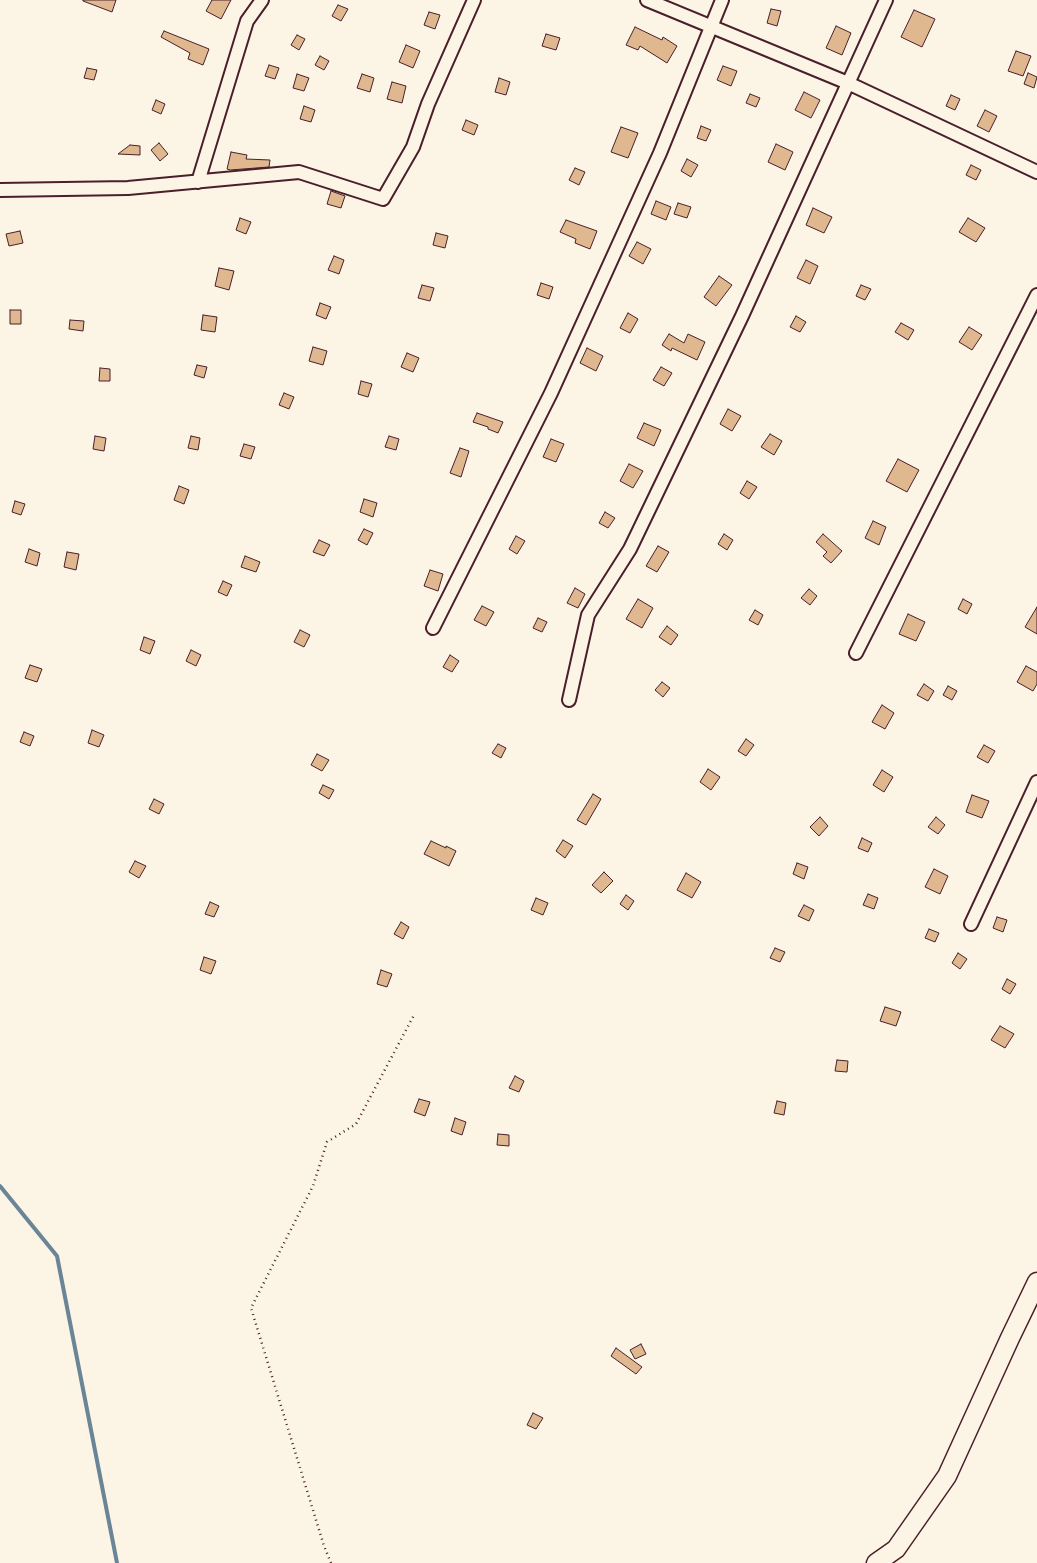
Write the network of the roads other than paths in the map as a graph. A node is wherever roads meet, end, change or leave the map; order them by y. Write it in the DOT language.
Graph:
graph roads {
  1 [pos="262,0"];
  2 [pos="474,0"];
  3 [pos="647,0"];
  4 [pos="722,0"];
  5 [pos="886,0"];
  6 [pos="710,26"];
  7 [pos="848,83"];
  8 [pos="1037,172"];
  9 [pos="198,182"];
  10 [pos="0,190"];
  11 [pos="1037,295"];
  12 [pos="433,628"];
  13 [pos="856,653"];
  14 [pos="569,700"];
  15 [pos="1037,782"];
  16 [pos="971,924"];
  17 [pos="1037,1282"];
  18 [pos="876,1563"];
  1 -- 9 [label="street"];
  2 -- 9 [label="street"];
  3 -- 6 [label="street"];
  4 -- 6 [label="street"];
  5 -- 7 [label="street"];
  6 -- 7 [label="street"];
  6 -- 12 [label="street"];
  7 -- 8 [label="street"];
  7 -- 14 [label="street"];
  9 -- 10 [label="street"];
  11 -- 13 [label="street"];
  15 -- 16 [label="street"];
  17 -- 18 [label="main road"];
}
